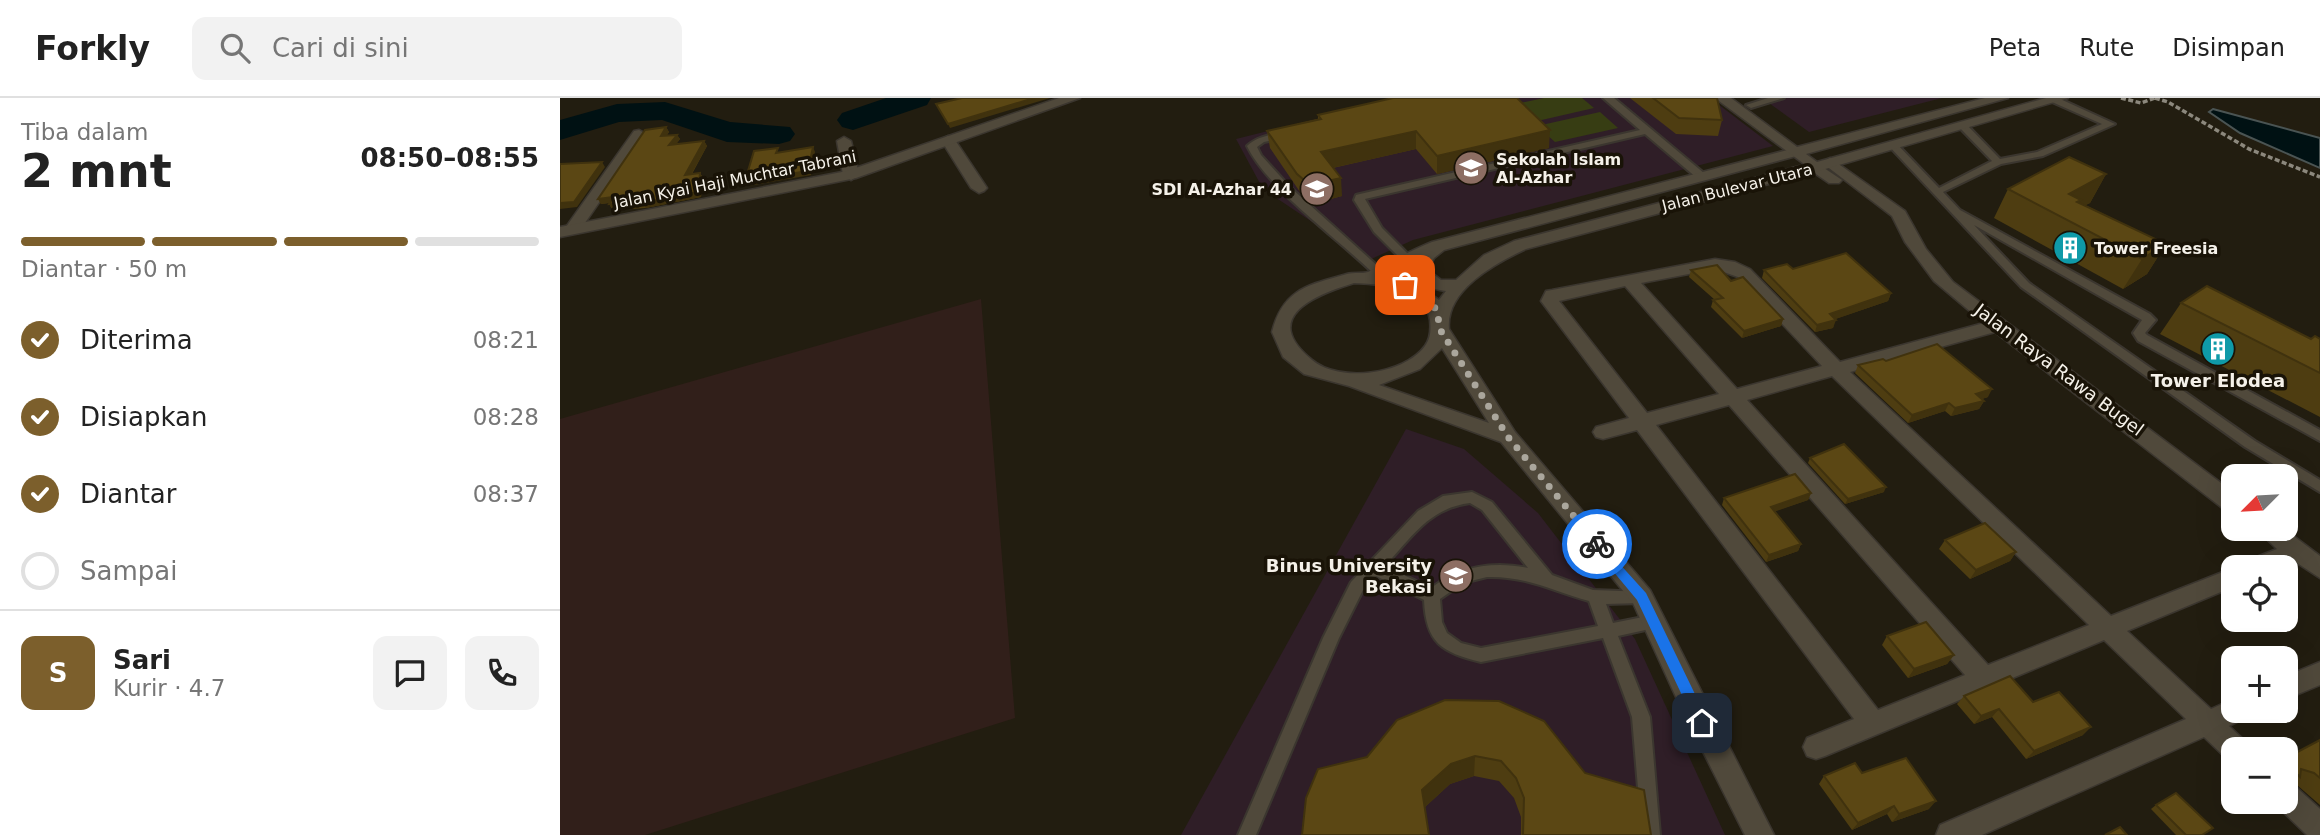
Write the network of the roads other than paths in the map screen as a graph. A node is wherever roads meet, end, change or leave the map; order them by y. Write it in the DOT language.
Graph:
graph roads {
  1 [pos="1073,98"];
  2 [pos="1608,98"];
  3 [pos="1722,98"];
  4 [pos="1779,98"];
  5 [pos="2001,98"];
  6 [pos="2058,99"];
  7 [pos="1746,102"];
  8 [pos="1963,126"];
  9 [pos="1299,131"];
  10 [pos="1647,131"];
  11 [pos="639,134"];
  12 [pos="948,139"];
  13 [pos="844,141"];
  14 [pos="1893,145"];
  15 [pos="1803,150"];
  16 [pos="1998,162"];
  17 [pos="1823,164"];
  18 [pos="850,175"];
  19 [pos="1701,176"];
  20 [pos="979,188"];
  21 [pos="1944,189"];
  22 [pos="1948,206"];
  23 [pos="566,231"];
  24 [pos="1438,246"];
  25 [pos="1406,258"];
  26 [pos="1374,275"];
  27 [pos="1629,279"];
  28 [pos="1459,285"];
  29 [pos="1440,324"];
  30 [pos="1999,325"];
  31 [pos="1836,369"];
  32 [pos="1346,380"];
  33 [pos="1734,397"];
  34 [pos="1644,421"];
  35 [pos="1603,432"];
  36 [pos="2320,436"];
  37 [pos="1508,437"];
  38 [pos="2320,486"];
  39 [pos="2221,494"];
  40 [pos="2282,541"];
  41 [pos="2295,551"];
  42 [pos="2286,555"];
  43 [pos="1374,568"];
  44 [pos="2320,569"];
  45 [pos="1546,579"];
  46 [pos="2221,582"];
  47 [pos="1432,596"];
  48 [pos="1595,597"];
  49 [pos="1642,597"];
  50 [pos="1653,622"];
  51 [pos="2106,630"];
  52 [pos="1608,632"];
  53 [pos="2320,673"];
  54 [pos="1984,678"];
  55 [pos="2298,683"];
  56 [pos="2221,717"];
  57 [pos="1873,723"];
  58 [pos="2207,724"];
  59 [pos="2222,737"];
  60 [pos="1816,747"];
  61 [pos="2298,808"];
  62 [pos="2320,830"];
  63 [pos="1247,835"];
  64 [pos="1651,835"];
  65 [pos="1760,835"];
  66 [pos="1950,835"];
  67 [pos="2315,835"];
  1 -- 12 [label="street, Jalan Kyai Haji Muchtar Tabrani"];
  2 -- 10 [label="lane"];
  3 -- 15 [label="street"];
  4 -- 7 [label="lane"];
  5 -- 15 [label="street, Jalan Bulevar Utara"];
  6 -- 8 [label="street, Jalan Bulevar Utara"];
  6 -- 16 [label="lane"];
  7 -- 15 [label="street"];
  8 -- 14 [label="street, Jalan Bulevar Utara"];
  8 -- 16 [label="lane"];
  9 -- 26 [label="lane"];
  10 -- 19 [label="lane"];
  10 -- 25 [label="lane"];
  11 -- 23 [label="street"];
  12 -- 18 [label="street, Jalan Kyai Haji Muchtar Tabrani"];
  12 -- 20 [label="street"];
  13 -- 18 [label="street"];
  14 -- 17 [label="street, Jalan Bulevar Utara"];
  14 -- 22 [label="lane"];
  15 -- 17 [label="street, Jalan Raya Rawa Bugel"];
  15 -- 19 [label="street, Jalan Bulevar Utara"];
  16 -- 21 [label="lane"];
  17 -- 28 [label="street, Jalan Bulevar Utara"];
  17 -- 30 [label="street, Jalan Raya Rawa Bugel"];
  18 -- 23 [label="street, Jalan Kyai Haji Muchtar Tabrani"];
  19 -- 24 [label="street, Jalan Bulevar Utara"];
  22 -- 36 [label="lane"];
  22 -- 38 [label="lane"];
  24 -- 25 [label="street, Jalan Bulevar Utara"];
  24 -- 28 [label="street"];
  25 -- 26 [label="street, Jalan Bulevar Utara"];
  26 -- 29 [label="street"];
  26 -- 32 [label="street"];
  27 -- 31 [label="street"];
  27 -- 33 [label="street"];
  27 -- 34 [label="street"];
  28 -- 29 [label="street, Jalan Bulevar Utara"];
  29 -- 32 [label="street"];
  29 -- 37 [label="street"];
  30 -- 31 [label="street"];
  30 -- 39 [label="street, Jalan Raya Rawa Bugel"];
  31 -- 33 [label="street"];
  31 -- 51 [label="street"];
  32 -- 37 [label="street"];
  33 -- 34 [label="street"];
  33 -- 54 [label="street"];
  34 -- 35 [label="street"];
  34 -- 57 [label="street"];
  37 -- 49 [label="street"];
  40 -- 41 [label="street"];
  41 -- 42 [label="street"];
  41 -- 44 [label="street"];
  43 -- 45 [label="lane"];
  43 -- 47 [label="lane"];
  43 -- 63 [label="lane"];
  45 -- 47 [label="lane"];
  45 -- 48 [label="lane"];
  46 -- 51 [label="street"];
  47 -- 52 [label="lane"];
  48 -- 49 [label="lane"];
  48 -- 52 [label="lane"];
  49 -- 50 [label="street"];
  50 -- 52 [label="lane"];
  50 -- 65 [label="street"];
  51 -- 54 [label="street"];
  51 -- 58 [label="street"];
  52 -- 64 [label="lane"];
  53 -- 55 [label="street"];
  54 -- 57 [label="street"];
  56 -- 58 [label="street"];
  57 -- 60 [label="street"];
  58 -- 59 [label="street"];
  58 -- 66 [label="street"];
  61 -- 62 [label="street"];
  62 -- 67 [label="street"];
}
